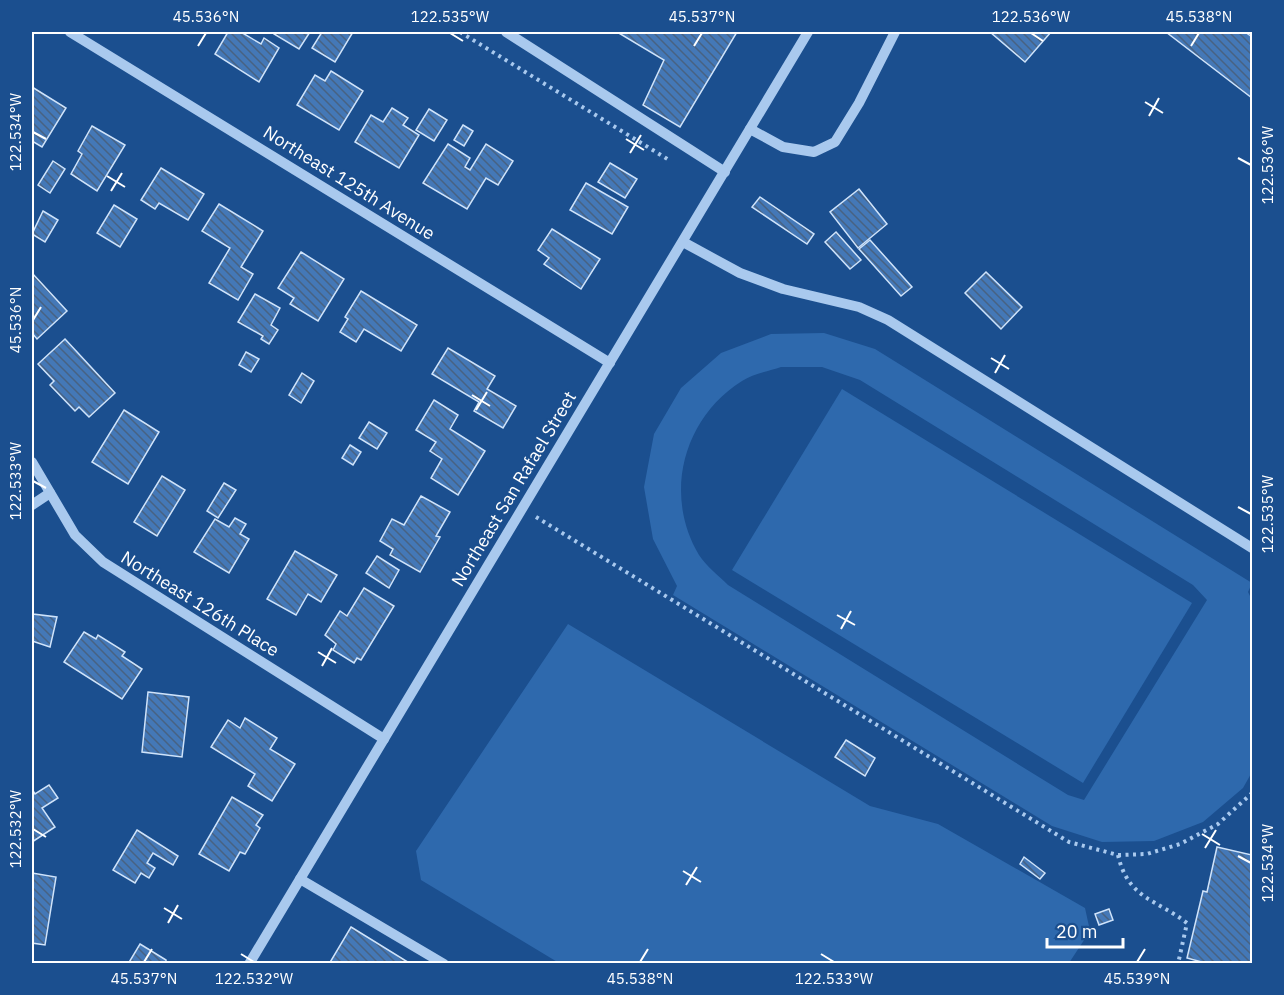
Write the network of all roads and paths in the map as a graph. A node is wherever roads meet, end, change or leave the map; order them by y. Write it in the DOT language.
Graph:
graph roads {
  1 [pos="70,32"];
  2 [pos="460,32"];
  3 [pos="506,32"];
  4 [pos="808,32"];
  5 [pos="895,32"];
  6 [pos="750,129"];
  7 [pos="670,161"];
  8 [pos="725,172"];
  9 [pos="682,242"];
  10 [pos="610,363"];
  11 [pos="32,462"];
  12 [pos="50,493"];
  13 [pos="32,505"];
  14 [pos="522,508"];
  15 [pos="1252,548"];
  16 [pos="384,739"];
  17 [pos="1252,794"];
  18 [pos="1118,855"];
  19 [pos="300,879"];
  20 [pos="249,963"];
  21 [pos="444,963"];
  22 [pos="1178,963"];
  1 -- 10 [label="street, Northeast 125th Avenue"];
  2 -- 7 [label="path"];
  3 -- 8 [label="street"];
  4 -- 6 [label="street, Northeast San Rafael Street"];
  5 -- 6 [label="street"];
  6 -- 8 [label="street, Northeast San Rafael Street"];
  8 -- 9 [label="street, Northeast San Rafael Street"];
  9 -- 10 [label="street, Northeast San Rafael Street"];
  9 -- 15 [label="street"];
  10 -- 14 [label="street, Northeast San Rafael Street"];
  11 -- 12 [label="street, Northeast 126th Place"];
  12 -- 13 [label="street"];
  12 -- 16 [label="street, Northeast 126th Place"];
  14 -- 16 [label="street, Northeast San Rafael Street"];
  14 -- 18 [label="path"];
  16 -- 19 [label="street, Northeast San Rafael Street"];
  17 -- 18 [label="path"];
  18 -- 22 [label="path"];
  19 -- 20 [label="street, Northeast San Rafael Street"];
  19 -- 21 [label="street"];
}
